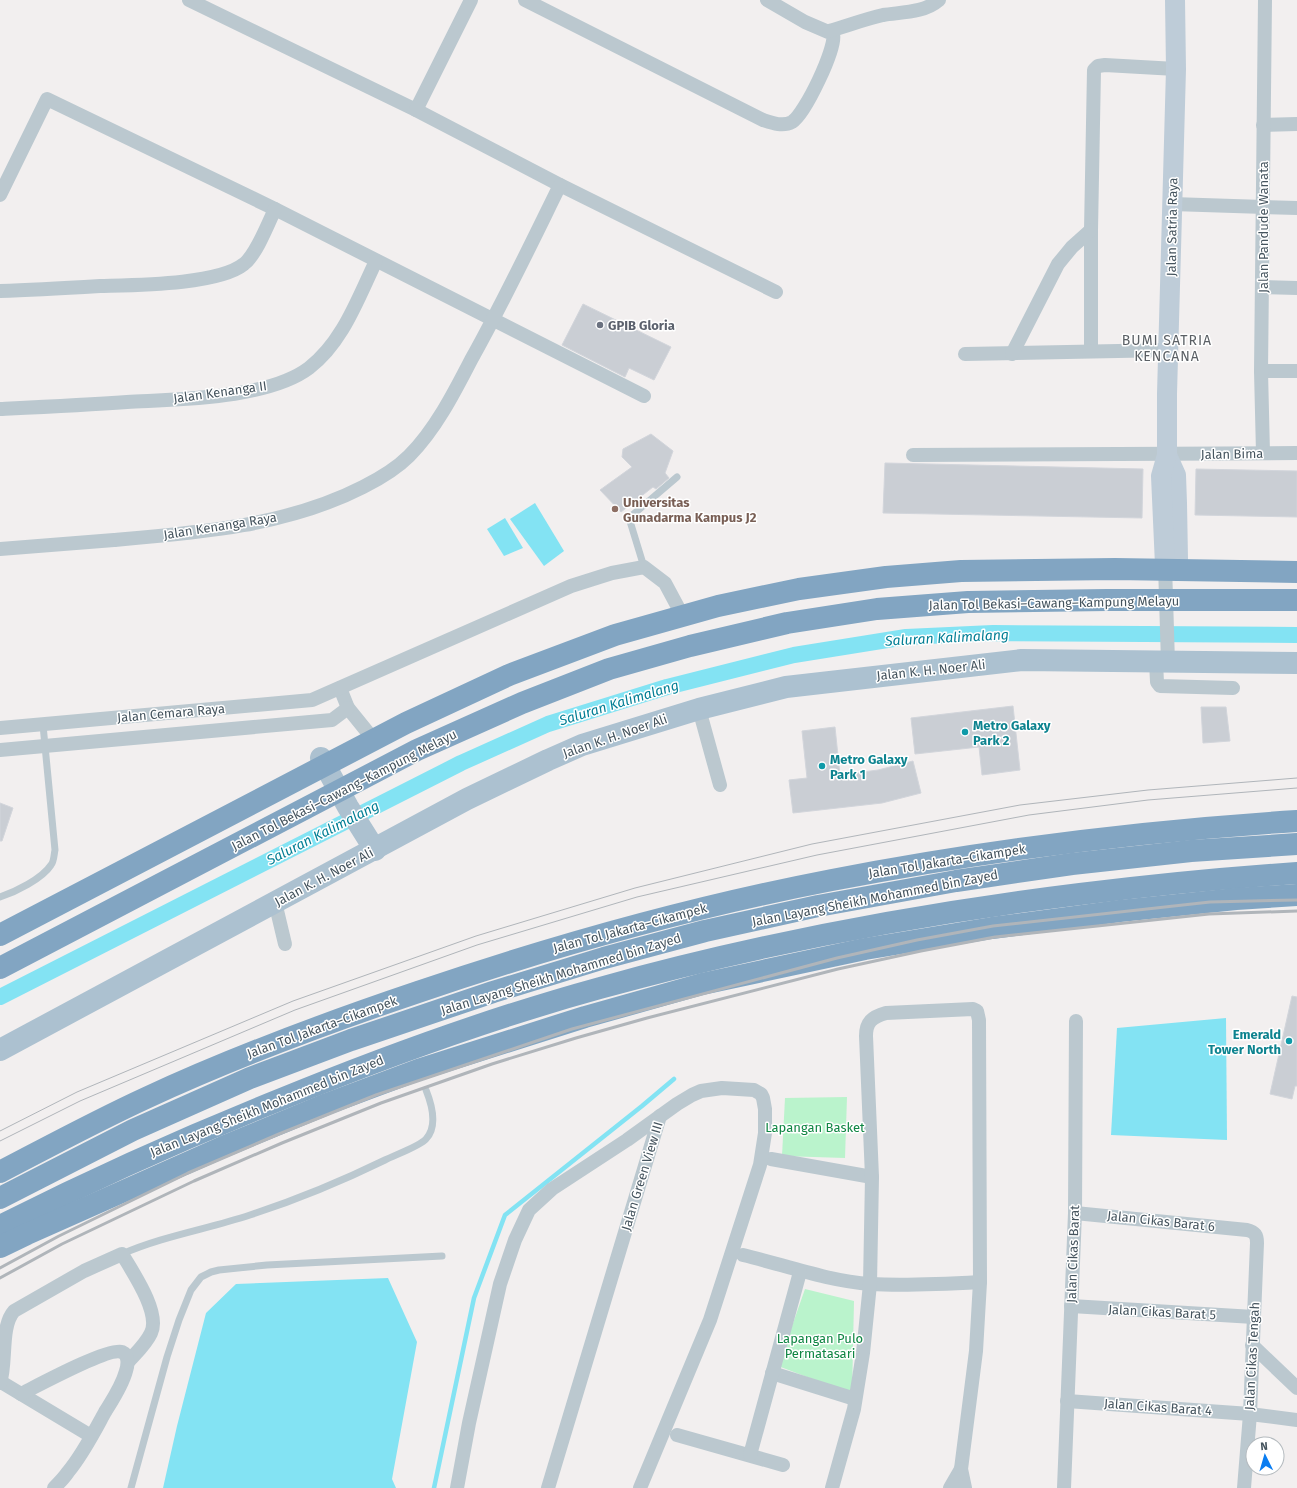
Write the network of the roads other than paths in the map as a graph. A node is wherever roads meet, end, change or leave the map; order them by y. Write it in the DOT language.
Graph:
graph roads {
  1 [pos="190,0"];
  2 [pos="470,0"];
  3 [pos="525,0"];
  4 [pos="768,0"];
  5 [pos="939,0"];
  6 [pos="1175,0"];
  7 [pos="1265,0"];
  8 [pos="829,31"];
  9 [pos="1176,69"];
  10 [pos="416,110"];
  11 [pos="1297,124"];
  12 [pos="1264,125"];
  13 [pos="560,186"];
  14 [pos="0,195"];
  15 [pos="1172,204"];
  16 [pos="1263,208"];
  17 [pos="1297,208"];
  18 [pos="275,209"];
  19 [pos="1091,230"];
  20 [pos="376,261"];
  21 [pos="1262,288"];
  22 [pos="1297,288"];
  23 [pos="0,291"];
  24 [pos="776,292"];
  25 [pos="493,320"];
  26 [pos="1169,350"];
  27 [pos="1091,351"];
  28 [pos="965,354"];
  29 [pos="1012,354"];
  30 [pos="1261,371"];
  31 [pos="1297,371"];
  32 [pos="644,396"];
  33 [pos="0,410"];
  34 [pos="1263,453"];
  35 [pos="1297,453"];
  36 [pos="913,455"];
  37 [pos="1167,455"];
  38 [pos="677,477"];
  39 [pos="0,549"];
  40 [pos="1172,565"];
  41 [pos="1260,565"];
  42 [pos="1297,565"];
  43 [pos="644,567"];
  44 [pos="1297,572"];
  45 [pos="1297,583"];
  46 [pos="1297,600"];
  47 [pos="680,611"];
  48 [pos="1164,658"];
  49 [pos="1297,663"];
  50 [pos="340,688"];
  51 [pos="1233,688"];
  52 [pos="348,708"];
  53 [pos="699,709"];
  54 [pos="43,725"];
  55 [pos="0,728"];
  56 [pos="369,734"];
  57 [pos="45,746"];
  58 [pos="0,750"];
  59 [pos="321,758"];
  60 [pos="720,786"];
  61 [pos="1297,821"];
  62 [pos="371,844"];
  63 [pos="1297,844"];
  64 [pos="1297,873"];
  65 [pos="1297,895"];
  66 [pos="0,897"];
  67 [pos="275,902"];
  68 [pos="0,924"];
  69 [pos="0,935"];
  70 [pos="285,944"];
  71 [pos="0,968"];
  72 [pos="1076,1021"];
  73 [pos="0,1050"];
  74 [pos="426,1090"];
  75 [pos="660,1116"];
  76 [pos="771,1159"];
  77 [pos="0,1172"];
  78 [pos="872,1176"];
  79 [pos="0,1198"];
  80 [pos="1075,1213"];
  81 [pos="0,1226"];
  82 [pos="1247,1230"];
  83 [pos="0,1247"];
  84 [pos="122,1254"];
  85 [pos="743,1255"];
  86 [pos="442,1256"];
  87 [pos="800,1272"];
  88 [pos="980,1282"];
  89 [pos="870,1284"];
  90 [pos="1071,1306"];
  91 [pos="1254,1317"];
  92 [pos="1252,1345"];
  93 [pos="128,1362"];
  94 [pos="772,1373"];
  95 [pos="0,1383"];
  96 [pos="1297,1388"];
  97 [pos="21,1394"];
  98 [pos="855,1399"];
  99 [pos="1067,1401"];
  100 [pos="1250,1414"];
  101 [pos="1297,1420"];
  102 [pos="677,1435"];
  103 [pos="91,1436"];
  104 [pos="750,1455"];
  105 [pos="783,1465"];
  106 [pos="961,1469"];
  107 [pos="54,1488"];
  108 [pos="131,1488"];
  109 [pos="457,1488"];
  110 [pos="548,1488"];
  111 [pos="640,1488"];
  112 [pos="832,1488"];
  113 [pos="950,1488"];
  114 [pos="965,1488"];
  115 [pos="1064,1488"];
  116 [pos="1244,1488"];
  1 -- 10 [label="street"];
  2 -- 10 [label="street"];
  3 -- 8 [label="street"];
  4 -- 8 [label="street"];
  5 -- 8 [label="street"];
  6 -- 9 [label="street, Jalan Satria Raya"];
  7 -- 12 [label="street, Jalan Pandude Wanata"];
  9 -- 15 [label="street, Jalan Satria Raya"];
  9 -- 19 [label="street"];
  10 -- 13 [label="street"];
  11 -- 12 [label="street"];
  12 -- 16 [label="street, Jalan Pandude Wanata"];
  13 -- 24 [label="street"];
  13 -- 25 [label="street, Jalan Kenanga Raya"];
  14 -- 18 [label="street"];
  15 -- 16 [label="street"];
  15 -- 26 [label="street, Jalan Satria Raya"];
  16 -- 17 [label="street"];
  16 -- 21 [label="street, Jalan Pandude Wanata"];
  18 -- 20 [label="street"];
  18 -- 23 [label="street"];
  19 -- 27 [label="street"];
  19 -- 29 [label="street"];
  20 -- 25 [label="street"];
  20 -- 33 [label="street, Jalan Kenanga II"];
  21 -- 22 [label="street"];
  21 -- 30 [label="street, Jalan Pandude Wanata"];
  25 -- 32 [label="street"];
  25 -- 39 [label="street, Jalan Kenanga Raya"];
  26 -- 27 [label="street"];
  26 -- 37 [label="street, Jalan Satria Raya"];
  27 -- 29 [label="street"];
  28 -- 29 [label="street"];
  30 -- 31 [label="street"];
  30 -- 34 [label="street, Jalan Pandude Wanata"];
  34 -- 35 [label="street, Jalan Bima"];
  34 -- 37 [label="street, Jalan Bima"];
  36 -- 37 [label="street, Jalan Bima"];
  37 -- 40 [label="street, Jalan Satria Raya"];
  38 -- 43 [label="lane"];
  40 -- 41 [label="main road"];
  40 -- 47 [label="main road"];
  40 -- 48 [label="street"];
  41 -- 42 [label="main road"];
  41 -- 45 [label="main road"];
  43 -- 47 [label="street"];
  43 -- 50 [label="street, Jalan Cemara Raya"];
  44 -- 69 [label="highway"];
  46 -- 71 [label="highway, Jalan Tol Bekasi–Cawang–Kampung Melayu"];
  47 -- 56 [label="main road"];
  48 -- 49 [label="main road, Jalan K. H. Noer Ali"];
  48 -- 51 [label="street"];
  48 -- 53 [label="main road, Jalan K. H. Noer Ali"];
  50 -- 52 [label="street"];
  50 -- 54 [label="street, Jalan Cemara Raya"];
  52 -- 56 [label="street"];
  52 -- 57 [label="street, Jalan Cemara Raya"];
  53 -- 60 [label="street"];
  53 -- 62 [label="main road, Jalan K. H. Noer Ali"];
  54 -- 55 [label="street, Jalan Cemara Raya"];
  54 -- 57 [label="lane"];
  56 -- 59 [label="main road"];
  57 -- 58 [label="street, Jalan Cemara Raya"];
  57 -- 66 [label="lane"];
  59 -- 62 [label="main road"];
  59 -- 68 [label="main road"];
  61 -- 77 [label="highway, Jalan Tol Jakarta–Cikampek"];
  62 -- 67 [label="main road, Jalan K. H. Noer Ali"];
  63 -- 79 [label="highway, Jalan Layang Sheikh Mohammed bin Zayed"];
  64 -- 81 [label="highway, Jalan Layang Sheikh Mohammed bin Zayed"];
  65 -- 83 [label="highway"];
  67 -- 70 [label="street"];
  67 -- 73 [label="main road, Jalan K. H. Noer Ali"];
  72 -- 80 [label="street, Jalan Cikas Barat"];
  74 -- 84 [label="lane"];
  75 -- 109 [label="street"];
  75 -- 110 [label="street, Jalan Green View III"];
  75 -- 111 [label="street, Jalan Green View III"];
  76 -- 78 [label="street"];
  78 -- 88 [label="street"];
  78 -- 89 [label="street"];
  80 -- 82 [label="street, Jalan Cikas Barat 6"];
  80 -- 90 [label="street, Jalan Cikas Barat"];
  82 -- 91 [label="street, Jalan Cikas Tengah"];
  84 -- 93 [label="street"];
  84 -- 95 [label="street"];
  85 -- 87 [label="street"];
  86 -- 108 [label="lane"];
  87 -- 89 [label="street"];
  87 -- 94 [label="street"];
  88 -- 89 [label="street"];
  88 -- 106 [label="street"];
  89 -- 98 [label="street"];
  90 -- 91 [label="street, Jalan Cikas Barat 5"];
  90 -- 99 [label="street, Jalan Cikas Barat"];
  91 -- 92 [label="street, Jalan Cikas Tengah"];
  92 -- 96 [label="street"];
  92 -- 100 [label="street, Jalan Cikas Tengah"];
  93 -- 97 [label="street"];
  93 -- 103 [label="street"];
  94 -- 98 [label="street"];
  94 -- 104 [label="street"];
  95 -- 97 [label="street"];
  97 -- 103 [label="street"];
  98 -- 112 [label="street"];
  99 -- 100 [label="street, Jalan Cikas Barat 4"];
  99 -- 115 [label="street, Jalan Cikas Barat"];
  100 -- 101 [label="street, Jalan Cikas Barat 4"];
  100 -- 116 [label="street, Jalan Cikas Tengah"];
  102 -- 104 [label="street"];
  103 -- 107 [label="street"];
  104 -- 105 [label="street"];
  106 -- 113 [label="street"];
  106 -- 114 [label="street"];
}
